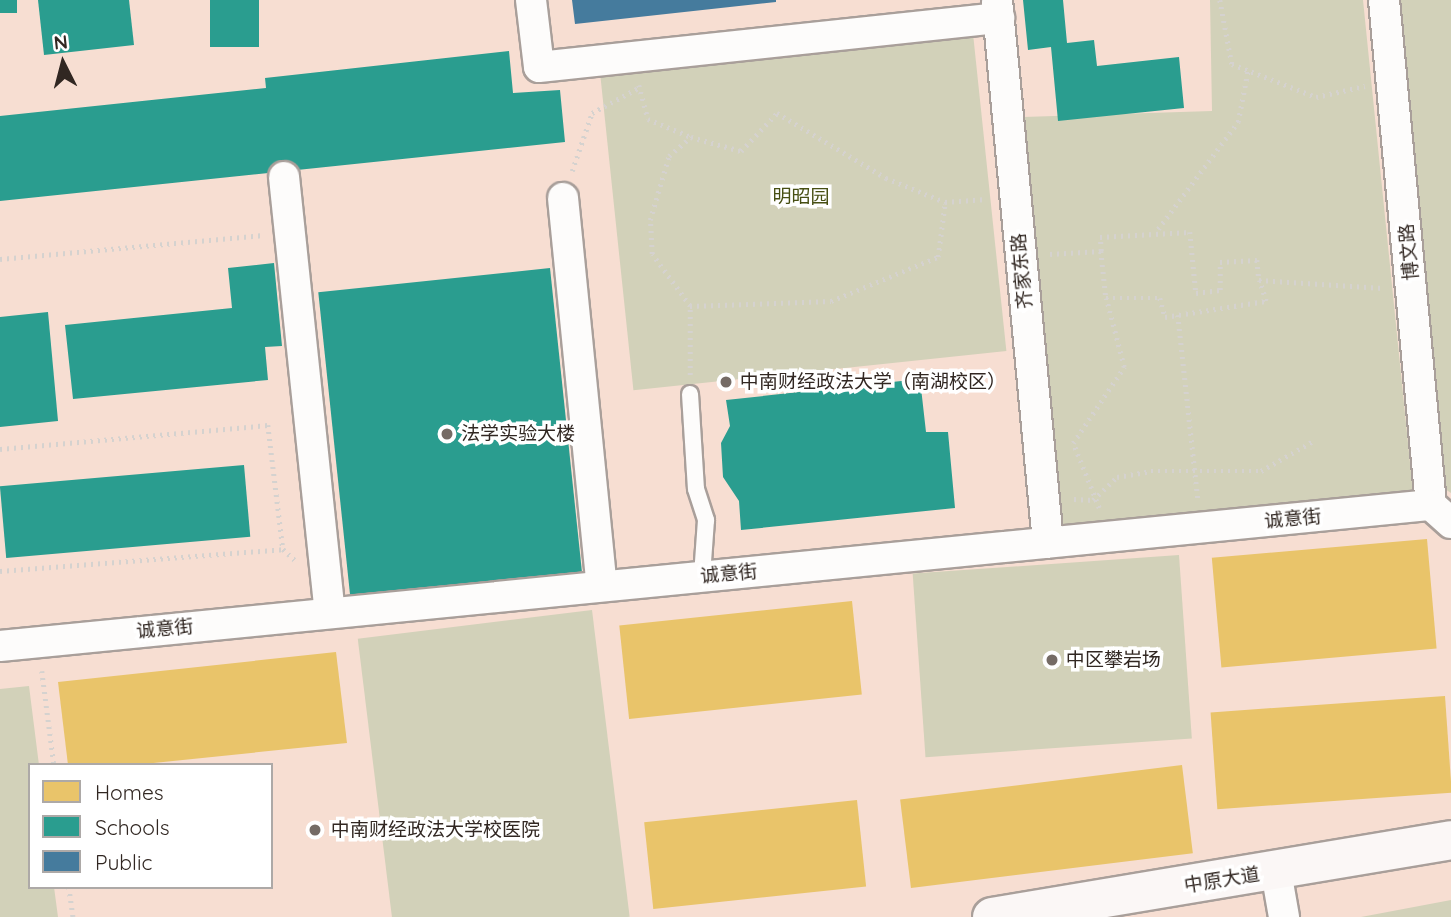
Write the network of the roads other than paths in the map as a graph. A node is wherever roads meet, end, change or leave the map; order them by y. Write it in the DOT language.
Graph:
graph roads {
  1 [pos="531,0"];
  2 [pos="1384,0"];
  3 [pos="998,9"];
  4 [pos="284,177"];
  5 [pos="563,198"];
  6 [pos="690,394"];
  7 [pos="1441,514"];
  8 [pos="1048,543"];
  9 [pos="702,576"];
  10 [pos="602,586"];
  11 [pos="331,603"];
  12 [pos="0,646"];
  13 [pos="1451,840"];
  14 [pos="1276,871"];
  15 [pos="992,917"];
  16 [pos="1284,917"];
  1 -- 3 [label="street"];
  2 -- 7 [label="street, 博文路"];
  3 -- 8 [label="street, 齐家东路"];
  4 -- 11 [label="street"];
  5 -- 10 [label="street"];
  6 -- 9 [label="lane"];
  7 -- 8 [label="street, 诚意街"];
  8 -- 9 [label="street, 诚意街"];
  9 -- 10 [label="street, 诚意街"];
  10 -- 11 [label="street, 诚意街"];
  11 -- 12 [label="street, 诚意街"];
  13 -- 14 [label="main road, 中原大道"];
  14 -- 15 [label="main road, 中原大道"];
  14 -- 16 [label="street"];
}
